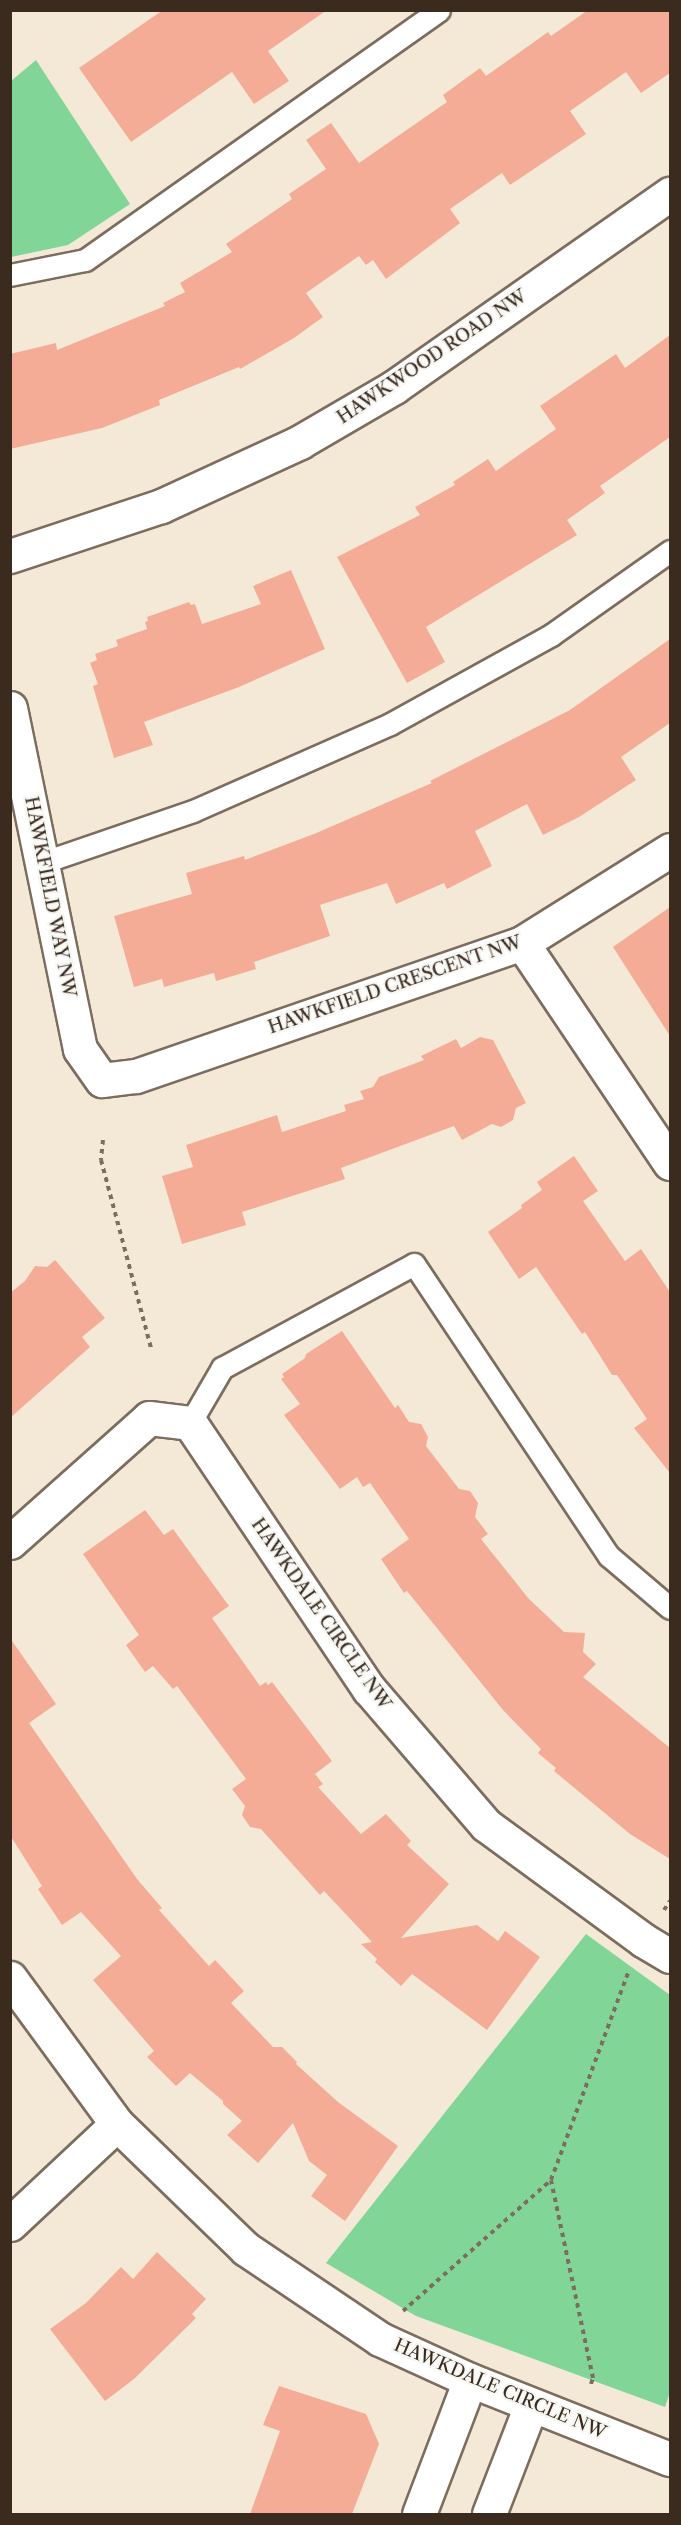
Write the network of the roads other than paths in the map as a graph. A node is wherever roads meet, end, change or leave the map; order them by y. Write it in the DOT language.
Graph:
graph roads {
  1 [pos="439,10"];
  2 [pos="670,194"];
  3 [pos="10,275"];
  4 [pos="670,551"];
  5 [pos="10,556"];
  6 [pos="10,708"];
  7 [pos="670,850"];
  8 [pos="44,862"];
  9 [pos="522,943"];
  10 [pos="102,1080"];
  11 [pos="670,1163"];
  12 [pos="190,1423"];
  13 [pos="10,1542"];
  14 [pos="670,1608"];
  15 [pos="657,1948"];
  16 [pos="10,1978"];
  17 [pos="117,2124"];
  18 [pos="10,2224"];
  19 [pos="470,2380"];
  20 [pos="531,2405"];
  21 [pos="670,2459"];
  22 [pos="419,2514"];
  23 [pos="489,2514"];
  1 -- 3 [label="lane"];
  2 -- 5 [label="street, HAWKWOOD ROAD NW"];
  4 -- 8 [label="lane"];
  6 -- 8 [label="street, HAWKFIELD WAY NW"];
  7 -- 9 [label="street, HAWKFIELD CRESCENT NW"];
  8 -- 10 [label="street, HAWKFIELD WAY NW"];
  9 -- 10 [label="street, HAWKFIELD CRESCENT NW"];
  9 -- 11 [label="street"];
  12 -- 13 [label="street"];
  12 -- 14 [label="lane"];
  12 -- 15 [label="street, HAWKDALE CIRCLE NW"];
  16 -- 17 [label="street, HAWKDALE CIRCLE NW"];
  17 -- 18 [label="street"];
  17 -- 19 [label="street, HAWKDALE CIRCLE NW"];
  19 -- 20 [label="street, HAWKDALE CIRCLE NW"];
  19 -- 22 [label="street"];
  20 -- 21 [label="street, HAWKDALE CIRCLE NW"];
  20 -- 23 [label="street"];
}
